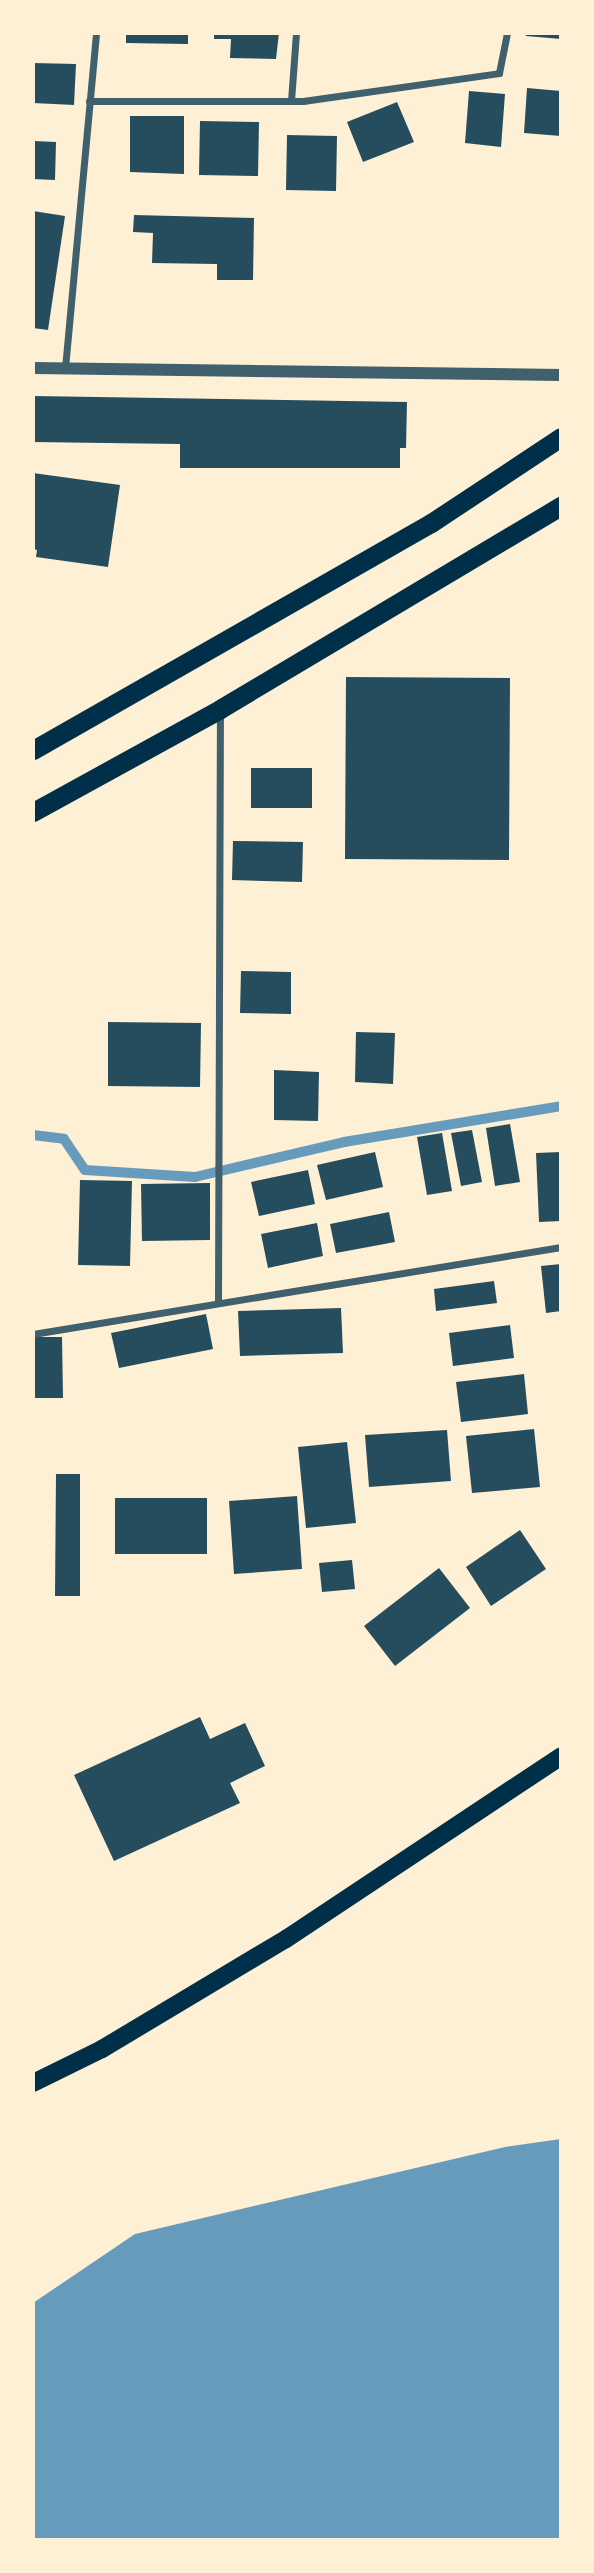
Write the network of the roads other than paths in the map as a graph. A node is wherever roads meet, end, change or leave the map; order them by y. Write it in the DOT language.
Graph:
graph roads {
  1 [pos="96,33"];
  2 [pos="296,33"];
  3 [pos="508,33"];
  4 [pos="89,101"];
  5 [pos="290,101"];
  6 [pos="33,368"];
  7 [pos="65,368"];
  8 [pos="561,375"];
  9 [pos="561,437"];
  10 [pos="561,506"];
  11 [pos="220,709"];
  12 [pos="33,750"];
  13 [pos="33,812"];
  14 [pos="561,1247"];
  15 [pos="218,1301"];
  16 [pos="33,1334"];
  17 [pos="561,1756"];
  18 [pos="33,2083"];
  1 -- 4 [label="street"];
  2 -- 5 [label="street"];
  3 -- 5 [label="street"];
  4 -- 5 [label="street"];
  4 -- 7 [label="street"];
  6 -- 7 [label="street"];
  7 -- 8 [label="street"];
  9 -- 12 [label="highway"];
  10 -- 11 [label="highway"];
  11 -- 13 [label="highway"];
  11 -- 15 [label="street"];
  14 -- 15 [label="street"];
  15 -- 16 [label="street"];
  17 -- 18 [label="main road"];
}
